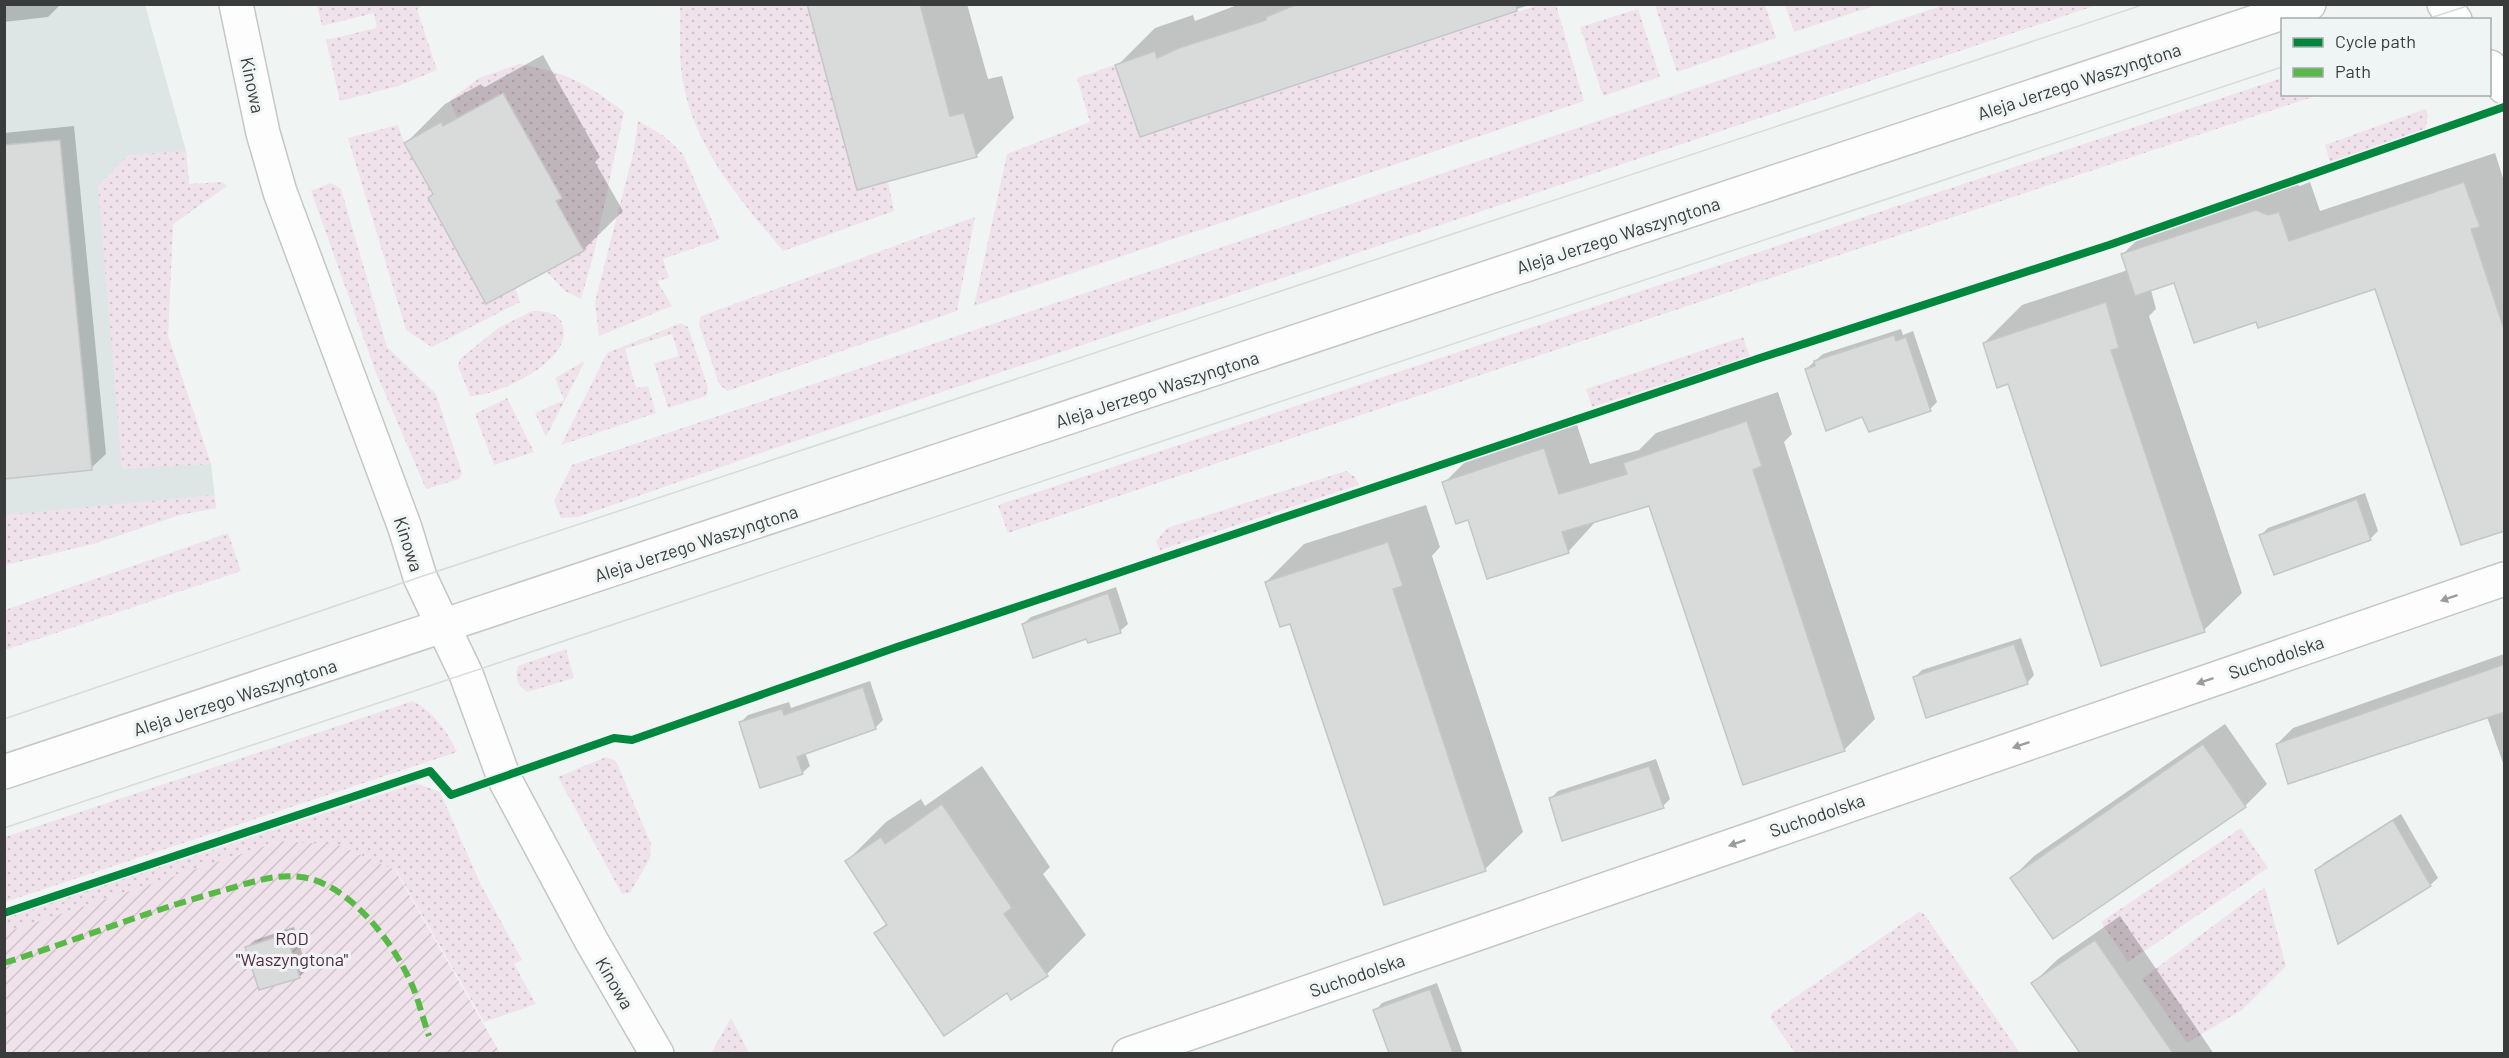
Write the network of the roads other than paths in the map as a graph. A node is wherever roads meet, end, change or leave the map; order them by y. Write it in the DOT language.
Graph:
graph roads {
  1 [pos="236,4"];
  2 [pos="2309,4"];
  3 [pos="2444,4"];
  4 [pos="2454,18"];
  5 [pos="2491,68"];
  6 [pos="2505,87"];
  7 [pos="2505,579"];
  8 [pos="444,628"];
  9 [pos="4,772"];
  10 [pos="657,1053"];
  11 [pos="1130,1053"];
  1 -- 8 [label="street, Kinowa"];
  2 -- 8 [label="street, Aleja Jerzego Waszyngtona"];
  3 -- 4 [label="street"];
  5 -- 6 [label="street"];
  7 -- 11 [label="street, Suchodolska, one-way"];
  8 -- 9 [label="street, Aleja Jerzego Waszyngtona"];
  8 -- 10 [label="street, Kinowa"];
}
